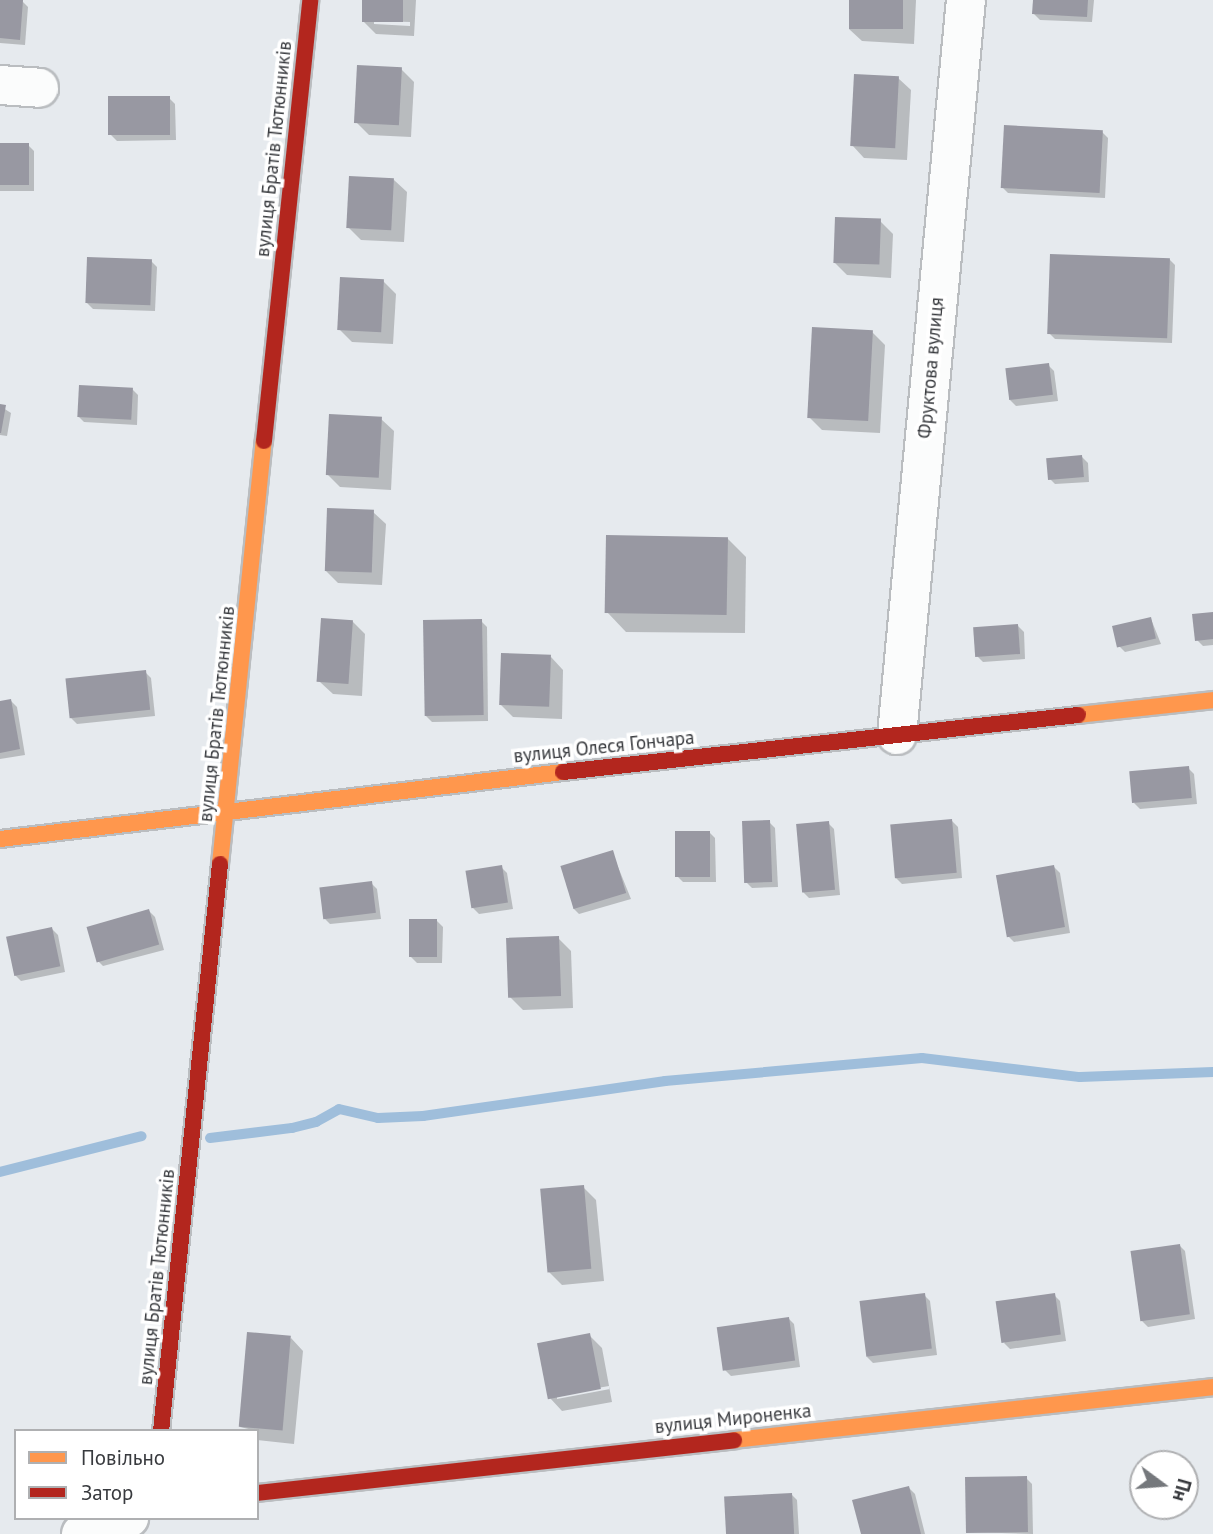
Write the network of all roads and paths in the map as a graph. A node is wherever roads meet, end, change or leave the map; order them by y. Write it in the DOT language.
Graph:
graph roads {
  1 [pos="310,0"];
  2 [pos="966,0"];
  3 [pos="0,85"];
  4 [pos="39,88"];
  5 [pos="1213,700"];
  6 [pos="897,735"];
  7 [pos="229,810"];
  8 [pos="0,839"];
  9 [pos="1213,1387"];
  10 [pos="161,1429"];
  11 [pos="259,1493"];
  12 [pos="126,1520"];
  13 [pos="81,1534"];
  1 -- 7 [label="street, вулиця Братів Тютюнників"];
  2 -- 6 [label="street, Фруктова вулиця"];
  3 -- 4 [label="street"];
  5 -- 6 [label="street, вулиця Олеся Гончара"];
  6 -- 7 [label="street, вулиця Олеся Гончара"];
  7 -- 8 [label="street, вулиця Олеся Гончара"];
  7 -- 10 [label="street, вулиця Братів Тютюнників"];
  9 -- 11 [label="street, вулиця Мироненка"];
  12 -- 13 [label="street"];
}
